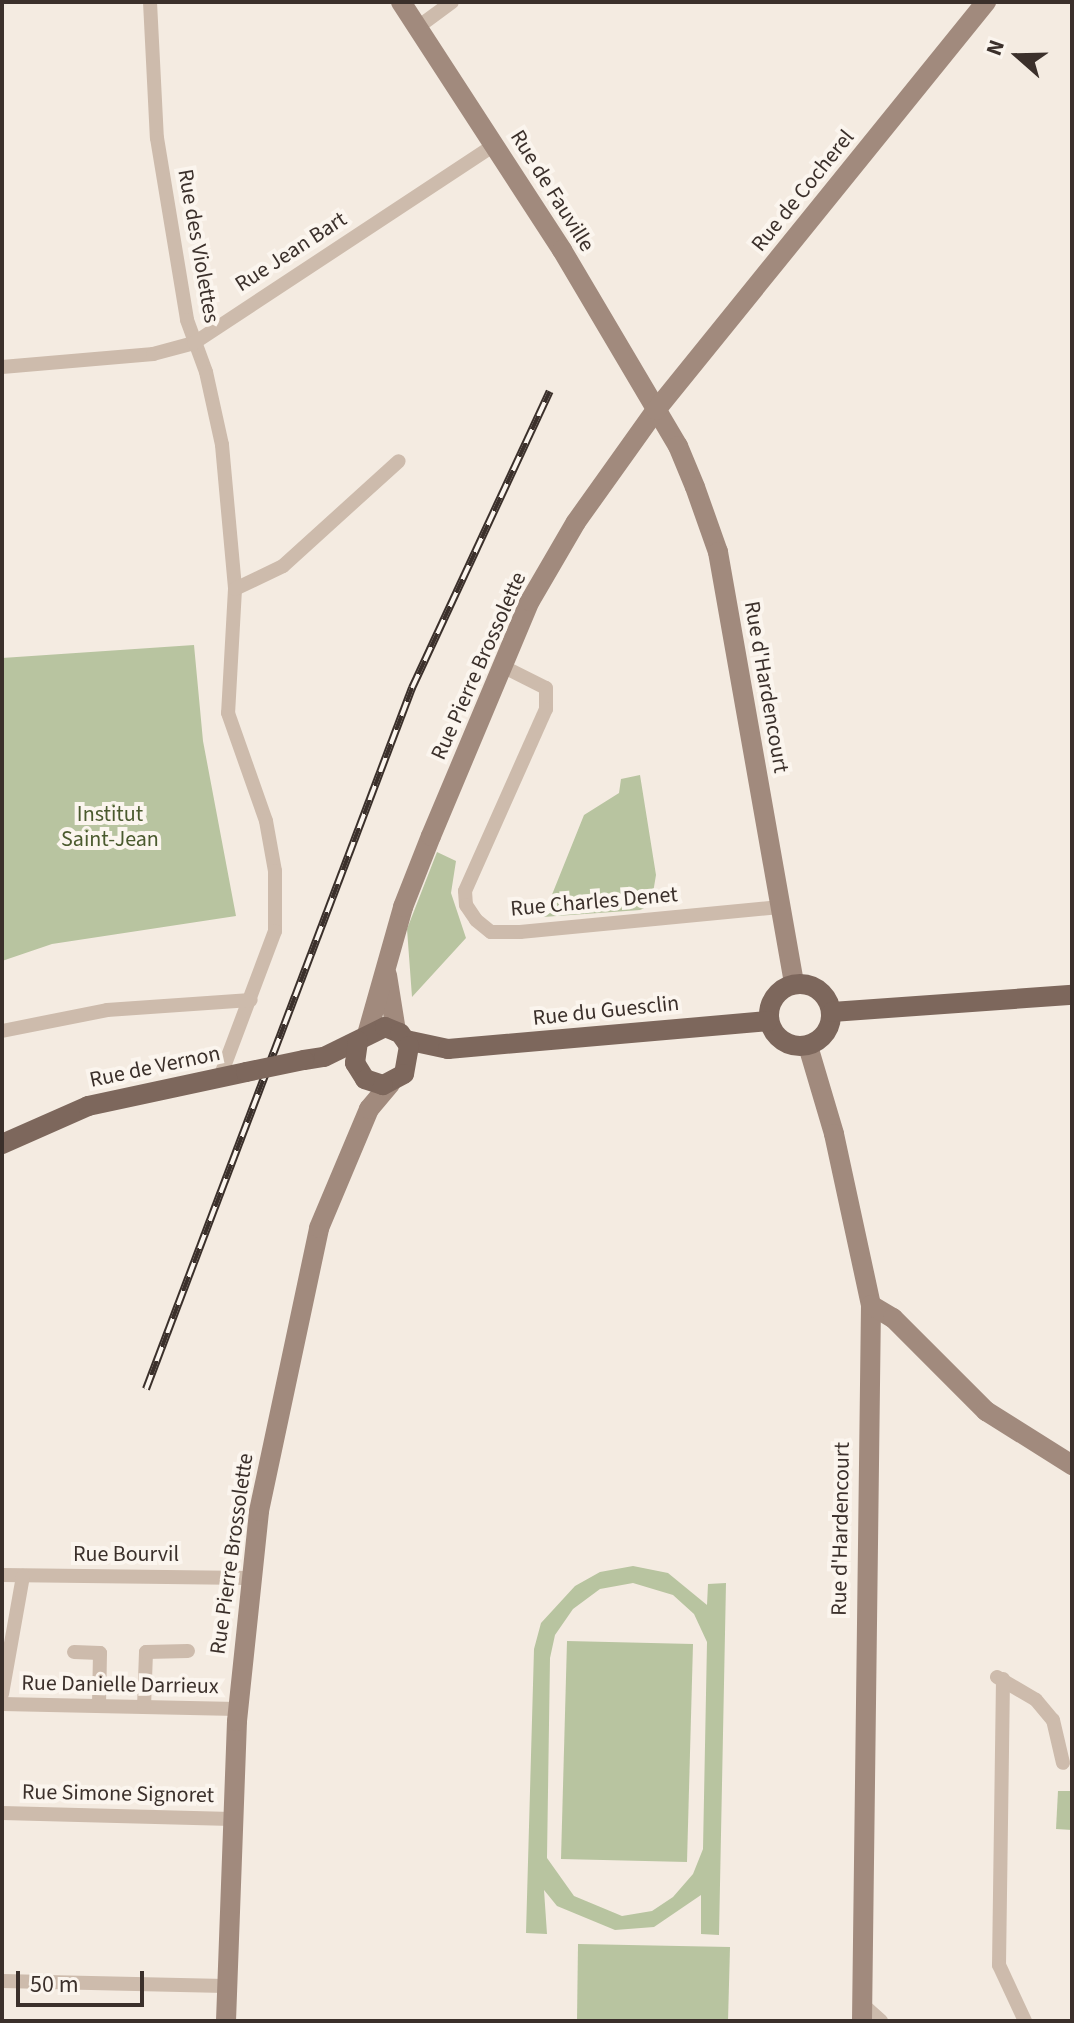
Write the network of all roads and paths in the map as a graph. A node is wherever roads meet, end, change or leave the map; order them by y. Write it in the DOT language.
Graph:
graph roads {
  1 [pos="150,2"];
  2 [pos="401,2"];
  3 [pos="452,2"];
  4 [pos="986,2"];
  5 [pos="418,27"];
  6 [pos="494,145"];
  7 [pos="194,343"];
  8 [pos="2,367"];
  9 [pos="656,410"];
  10 [pos="399,461"];
  11 [pos="235,589"];
  12 [pos="502,666"];
  13 [pos="780,907"];
  14 [pos="386,963"];
  15 [pos="794,983"];
  16 [pos="1072,995"];
  17 [pos="251,1000"];
  18 [pos="832,1012"];
  19 [pos="768,1021"];
  20 [pos="2,1031"];
  21 [pos="363,1036"];
  22 [pos="401,1036"];
  23 [pos="808,1046"];
  24 [pos="448,1049"];
  25 [pos="314,1058"];
  26 [pos="409,1066"];
  27 [pos="361,1074"];
  28 [pos="220,1077"];
  29 [pos="390,1084"];
  30 [pos="369,1109"];
  31 [pos="2,1144"];
  32 [pos="871,1305"];
  33 [pos="1072,1465"];
  34 [pos="2,1575"];
  35 [pos="23,1576"];
  36 [pos="249,1578"];
  37 [pos="188,1651"];
  38 [pos="74,1652"];
  39 [pos="2,1694"];
  40 [pos="2,1704"];
  41 [pos="99,1706"];
  42 [pos="144,1707"];
  43 [pos="237,1709"];
  44 [pos="1063,1763"];
  45 [pos="2,1813"];
  46 [pos="232,1819"];
  47 [pos="2,1981"];
  48 [pos="225,1986"];
  49 [pos="861,2012"];
  50 [pos="226,2021"];
  51 [pos="881,2021"];
  52 [pos="1025,2021"];
  1 -- 7 [label="street, Rue des Violettes"];
  2 -- 5 [label="main road, Rue de Fauville"];
  3 -- 5 [label="street"];
  4 -- 9 [label="main road, Rue de Cocherel"];
  5 -- 6 [label="main road, Rue de Fauville"];
  6 -- 7 [label="street, Rue Jean Bart"];
  6 -- 9 [label="main road, Rue de Fauville"];
  7 -- 8 [label="street, Rue Jean Bart"];
  7 -- 11 [label="street, Rue des Violettes"];
  9 -- 12 [label="main road, Rue Pierre Brossolette"];
  9 -- 13 [label="main road, Rue d'Hardencourt"];
  10 -- 11 [label="street"];
  11 -- 17 [label="street, Rue des Violettes"];
  12 -- 13 [label="street, Rue Charles Denet"];
  12 -- 14 [label="main road, Rue Pierre Brossolette"];
  13 -- 15 [label="main road, Rue d'Hardencourt"];
  14 -- 21 [label="main road, Rue Pierre Brossolette"];
  14 -- 22 [label="main road, Rue Pierre Brossolette"];
  15 -- 18 [label="main road"];
  15 -- 19 [label="main road"];
  16 -- 18 [label="main road"];
  17 -- 20 [label="street"];
  17 -- 28 [label="street, Rue des Violettes"];
  18 -- 23 [label="main road"];
  19 -- 23 [label="main road"];
  19 -- 24 [label="main road, Rue du Guesclin"];
  21 -- 22 [label="main road"];
  21 -- 25 [label="main road, Rue de Vernon"];
  21 -- 27 [label="main road"];
  22 -- 24 [label="main road"];
  22 -- 26 [label="main road"];
  23 -- 32 [label="main road, Rue d'Hardencourt"];
  24 -- 26 [label="main road"];
  25 -- 27 [label="main road"];
  25 -- 28 [label="main road, Rue de Vernon, bridge"];
  26 -- 29 [label="main road"];
  27 -- 29 [label="main road"];
  27 -- 30 [label="main road"];
  28 -- 31 [label="main road, Rue de Vernon"];
  29 -- 30 [label="main road, Rue Pierre Brossolette"];
  30 -- 36 [label="main road, Rue Pierre Brossolette"];
  32 -- 33 [label="main road"];
  32 -- 49 [label="main road, Rue d'Hardencourt"];
  34 -- 35 [label="street, Rue Bourvil"];
  35 -- 36 [label="street, Rue Bourvil"];
  35 -- 39 [label="street"];
  36 -- 43 [label="main road, Rue Pierre Brossolette"];
  37 -- 42 [label="street"];
  38 -- 41 [label="street"];
  40 -- 41 [label="street, Rue Danielle Darrieux"];
  41 -- 42 [label="street, Rue Danielle Darrieux"];
  42 -- 43 [label="street, Rue Danielle Darrieux"];
  43 -- 46 [label="main road, Rue Pierre Brossolette"];
  44 -- 52 [label="street"];
  45 -- 46 [label="street, Rue Simone Signoret"];
  46 -- 48 [label="main road, Rue Pierre Brossolette"];
  47 -- 48 [label="street"];
  48 -- 50 [label="main road, Rue Pierre Brossolette"];
  49 -- 51 [label="street"];
}
